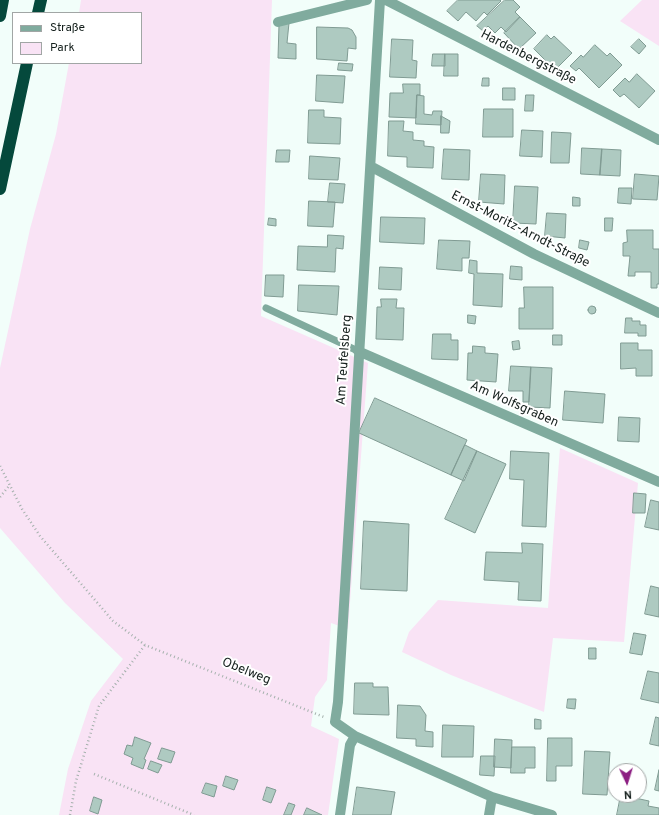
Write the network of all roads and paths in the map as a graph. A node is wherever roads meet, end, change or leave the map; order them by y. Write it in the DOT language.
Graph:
graph roads {
  1 [pos="4,0"];
  2 [pos="41,0"];
  3 [pos="367,0"];
  4 [pos="380,0"];
  5 [pos="386,0"];
  6 [pos="38,12"];
  7 [pos="0,16"];
  8 [pos="278,22"];
  9 [pos="28,64"];
  10 [pos="659,140"];
  11 [pos="372,167"];
  12 [pos="0,189"];
  13 [pos="266,308"];
  14 [pos="659,313"];
  15 [pos="358,351"];
  16 [pos="0,466"];
  17 [pos="659,482"];
  18 [pos="9,486"];
  19 [pos="0,496"];
  20 [pos="145,645"];
  21 [pos="335,722"];
  22 [pos="355,736"];
  23 [pos="94,774"];
  24 [pos="492,797"];
  25 [pos="70,815"];
  26 [pos="194,815"];
  27 [pos="340,815"];
  28 [pos="489,815"];
  29 [pos="552,815"];
  1 -- 7 [label="highway"];
  2 -- 6 [label="highway"];
  3 -- 8 [label="street"];
  4 -- 11 [label="street, Am Teufelsberg"];
  5 -- 10 [label="street, Hardenbergstraße"];
  9 -- 12 [label="highway"];
  11 -- 14 [label="street, Ernst-Moritz-Arndt-Straße"];
  11 -- 15 [label="street, Am Teufelsberg"];
  13 -- 15 [label="lane"];
  15 -- 17 [label="street, Am Wolfsgraben"];
  15 -- 21 [label="street, Am Teufelsberg"];
  16 -- 18 [label="path, Obelweg"];
  18 -- 19 [label="path"];
  18 -- 20 [label="path, Obelweg"];
  20 -- 21 [label="path, Obelweg"];
  20 -- 25 [label="path"];
  21 -- 22 [label="street"];
  22 -- 24 [label="street"];
  22 -- 27 [label="street"];
  23 -- 26 [label="path"];
  24 -- 28 [label="street"];
  24 -- 29 [label="street"];
}
